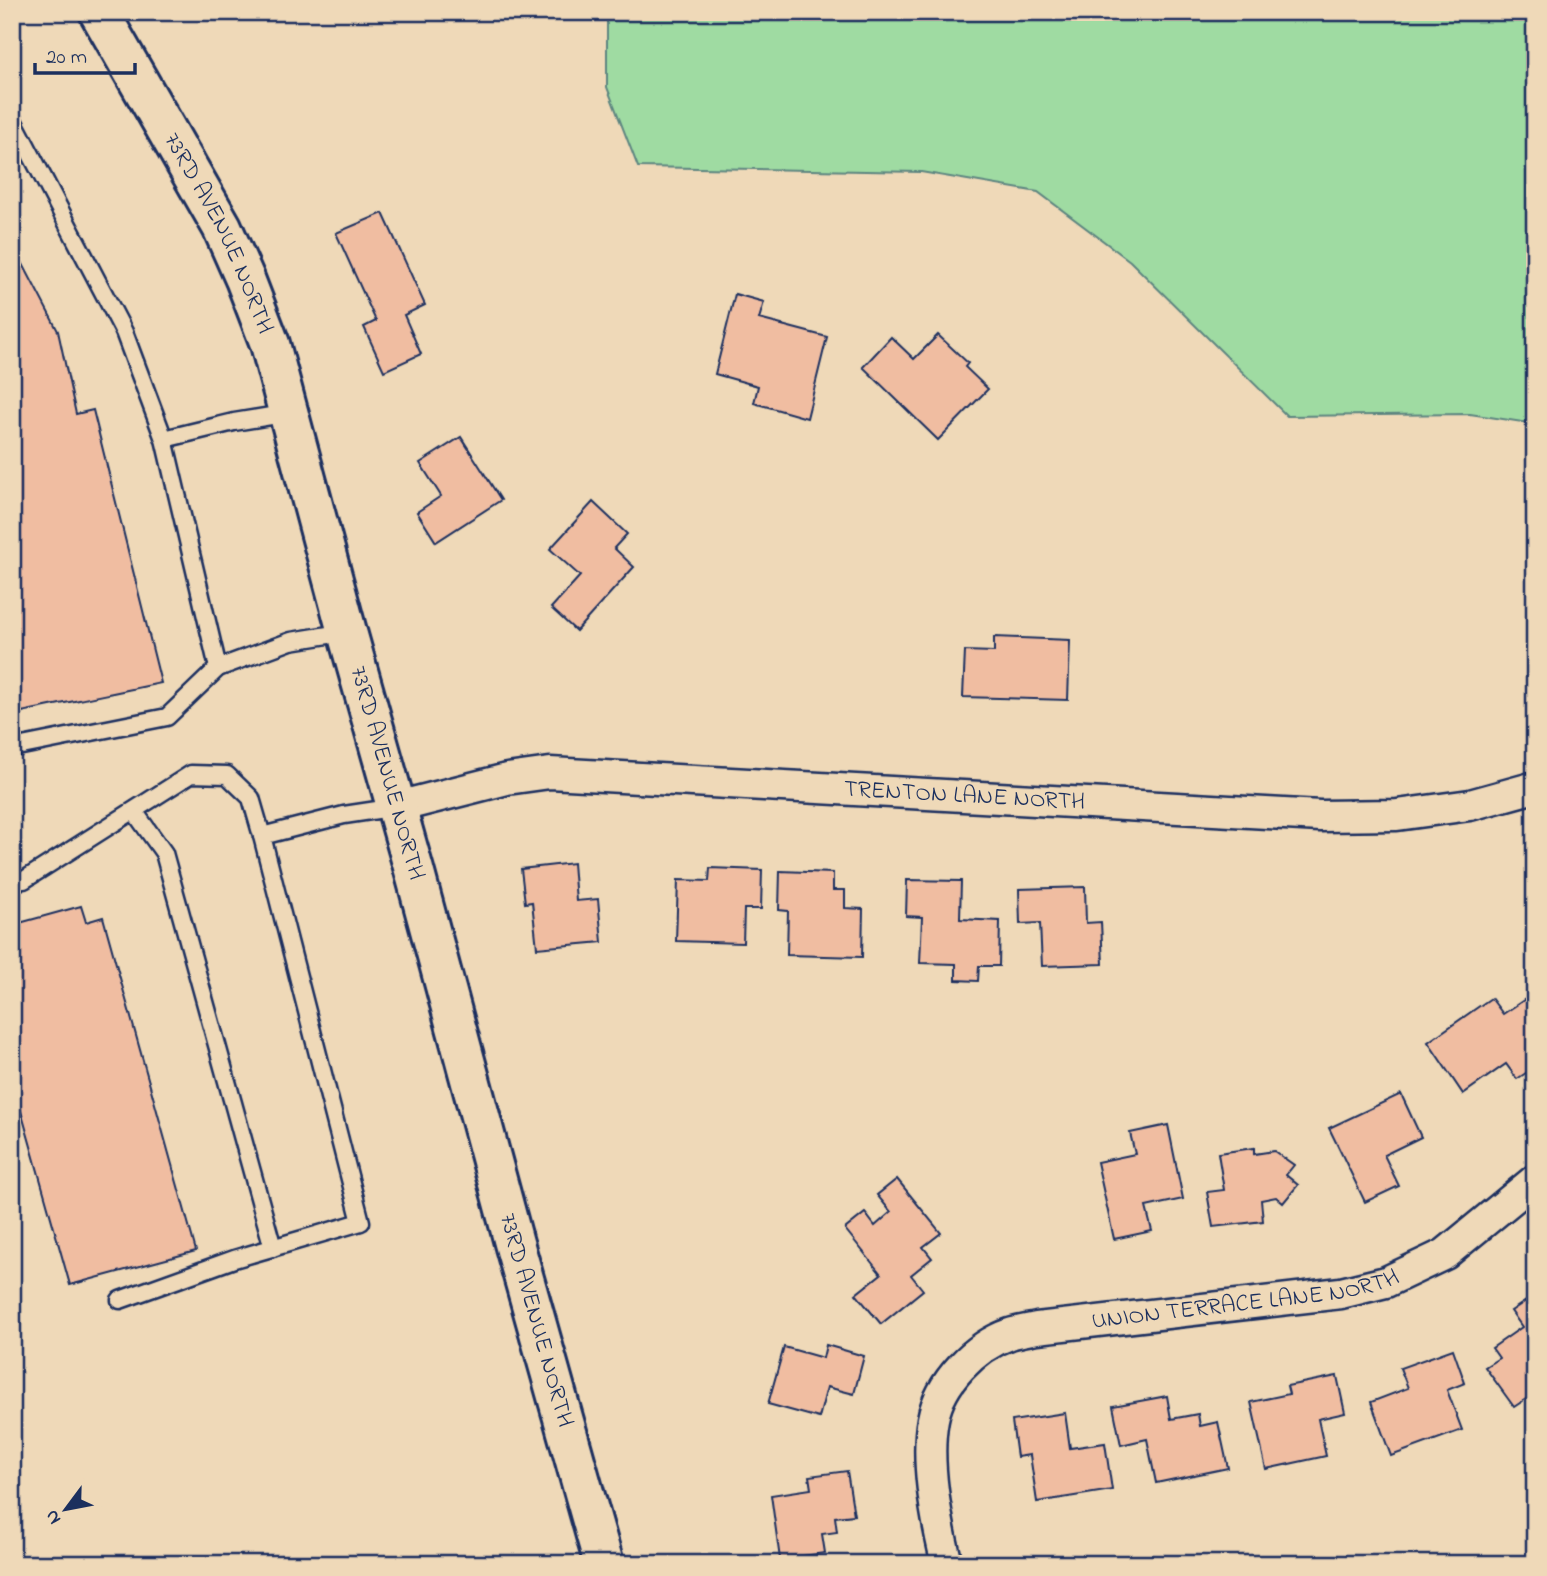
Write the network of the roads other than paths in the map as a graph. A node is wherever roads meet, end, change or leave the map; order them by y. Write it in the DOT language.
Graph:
graph roads {
  1 [pos="99,12"];
  2 [pos="12,118"];
  3 [pos="289,413"];
  4 [pos="164,439"];
  5 [pos="346,632"];
  6 [pos="218,668"];
  7 [pos="12,748"];
  8 [pos="1535,787"];
  9 [pos="397,807"];
  10 [pos="134,811"];
  11 [pos="262,836"];
  12 [pos="24,880"];
  13 [pos="1535,1180"];
  14 [pos="273,1248"];
  15 [pos="120,1300"];
  16 [pos="604,1564"];
  17 [pos="947,1564"];
  1 -- 3 [label="street, 73RD AVENUE NORTH"];
  2 -- 4 [label="lane"];
  3 -- 4 [label="lane"];
  3 -- 5 [label="street, 73RD AVENUE NORTH"];
  4 -- 6 [label="lane"];
  5 -- 6 [label="lane"];
  5 -- 9 [label="street, 73RD AVENUE NORTH"];
  6 -- 7 [label="lane"];
  8 -- 9 [label="street, TRENTON LANE NORTH"];
  9 -- 11 [label="lane"];
  9 -- 16 [label="street, 73RD AVENUE NORTH"];
  10 -- 11 [label="lane"];
  10 -- 12 [label="lane"];
  10 -- 14 [label="lane"];
  11 -- 14 [label="lane"];
  13 -- 17 [label="street, UNION TERRACE LANE NORTH"];
  14 -- 15 [label="lane"];
}
